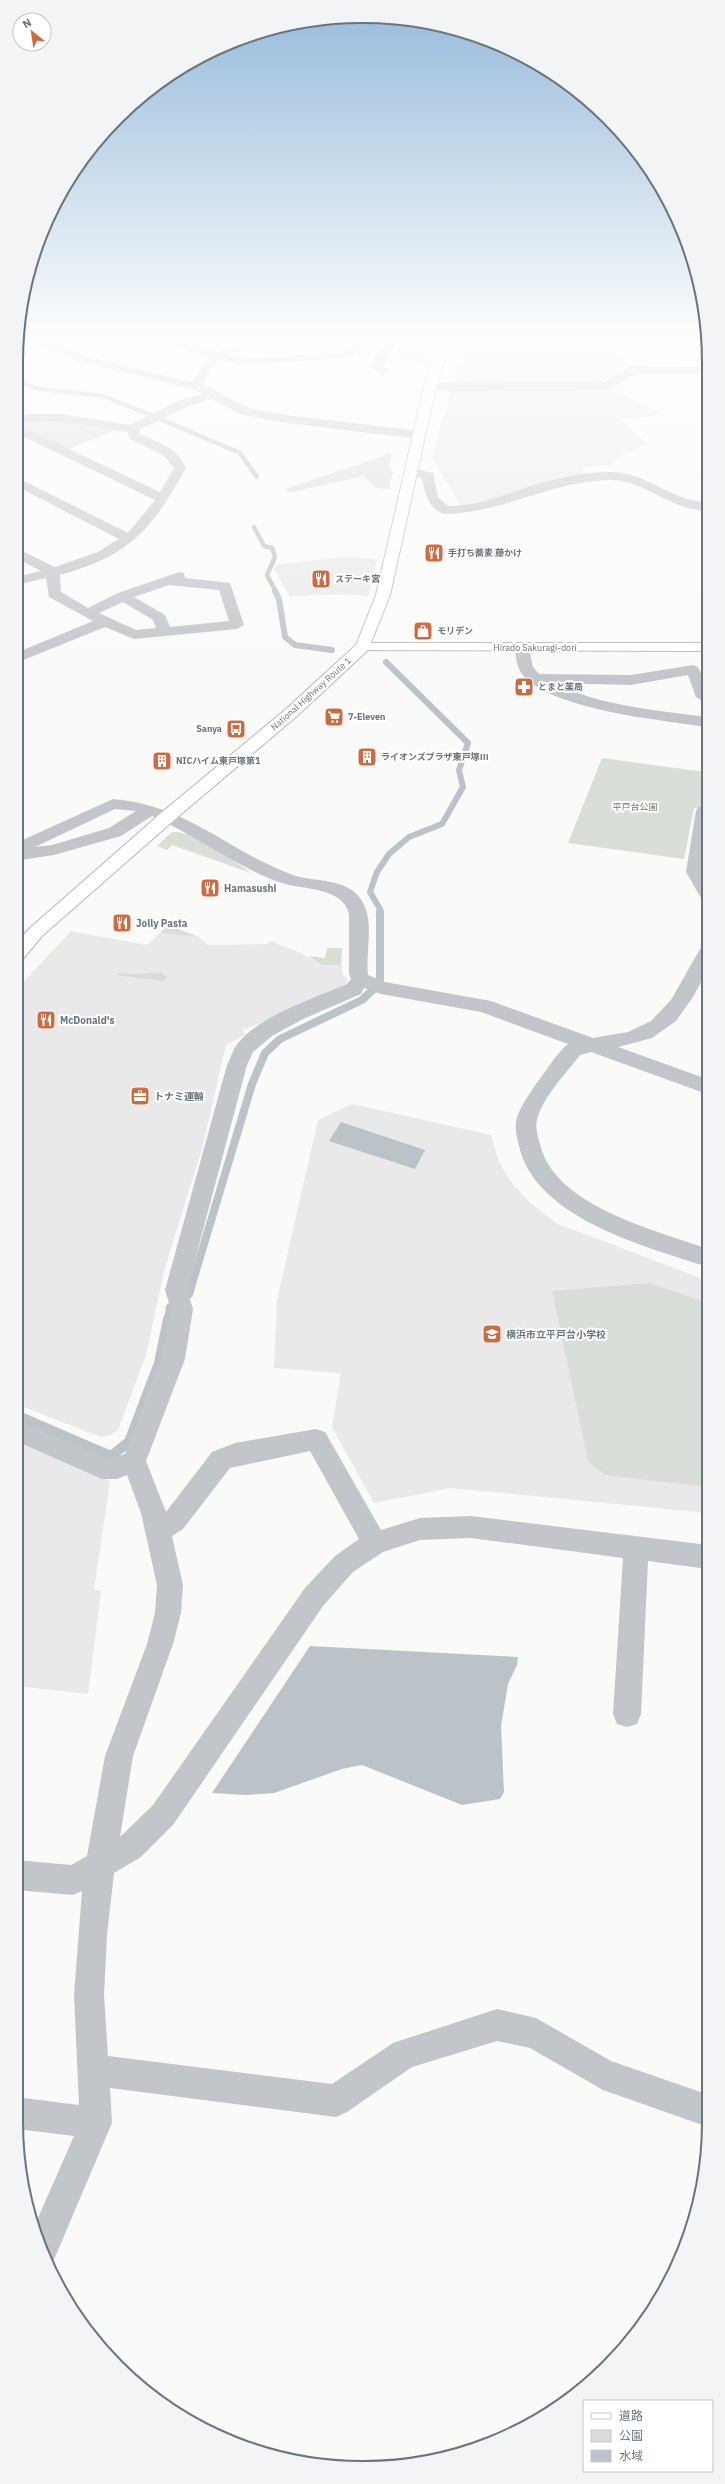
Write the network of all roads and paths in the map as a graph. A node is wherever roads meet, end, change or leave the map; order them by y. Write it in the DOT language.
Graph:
graph roads {
  1 [pos="70,454"];
  2 [pos="172,454"];
  3 [pos="414,454"];
  4 [pos="411,472"];
  5 [pos="23,485"];
  6 [pos="162,498"];
  7 [pos="702,506"];
  8 [pos="129,539"];
  9 [pos="23,556"];
  10 [pos="54,572"];
  11 [pos="186,574"];
  12 [pos="23,579"];
  13 [pos="166,580"];
  14 [pos="123,596"];
  15 [pos="89,613"];
  16 [pos="107,621"];
  17 [pos="164,632"];
  18 [pos="364,647"];
  19 [pos="702,647"];
  20 [pos="522,648"];
  21 [pos="23,655"];
  22 [pos="534,678"];
  23 [pos="702,691"];
  24 [pos="702,721"];
  25 [pos="149,810"];
  26 [pos="166,817"];
  27 [pos="23,847"];
  28 [pos="702,852"];
  29 [pos="23,854"];
  30 [pos="701,872"];
  31 [pos="23,947"];
  32 [pos="702,963"];
  33 [pos="361,979"];
  34 [pos="592,1045"];
  35 [pos="702,1085"];
  36 [pos="702,1256"];
  37 [pos="23,1433"];
  38 [pos="134,1461"];
  39 [pos="158,1531"];
  40 [pos="375,1544"];
  41 [pos="636,1548"];
  42 [pos="702,1556"];
  43 [pos="627,1714"];
  44 [pos="100,1866"];
  45 [pos="23,1876"];
  46 [pos="94,2070"];
  47 [pos="702,2109"];
  48 [pos="23,2114"];
  49 [pos="96,2123"];
  50 [pos="45,2241"];
  1 -- 6 [label="street"];
  2 -- 6 [label="street"];
  3 -- 4 [label="main road, National Highway Route 1"];
  4 -- 7 [label="street"];
  4 -- 18 [label="main road, National Highway Route 1"];
  5 -- 8 [label="street"];
  6 -- 8 [label="street"];
  8 -- 10 [label="street"];
  9 -- 10 [label="street"];
  10 -- 12 [label="street"];
  10 -- 15 [label="street"];
  11 -- 13 [label="street"];
  13 -- 14 [label="street"];
  13 -- 17 [label="street"];
  14 -- 15 [label="street"];
  14 -- 17 [label="street"];
  15 -- 16 [label="street"];
  16 -- 17 [label="street"];
  16 -- 21 [label="street"];
  18 -- 20 [label="main road, Hirado Sakuragi-dori"];
  18 -- 26 [label="main road, National Highway Route 1"];
  19 -- 20 [label="main road, Hirado Sakuragi-dori"];
  20 -- 22 [label="street"];
  22 -- 23 [label="street"];
  22 -- 24 [label="street"];
  25 -- 26 [label="street"];
  25 -- 27 [label="street"];
  25 -- 29 [label="street"];
  26 -- 31 [label="main road, National Highway Route 1"];
  26 -- 33 [label="street"];
  28 -- 30 [label="street"];
  32 -- 34 [label="street"];
  33 -- 34 [label="street"];
  33 -- 38 [label="street"];
  34 -- 35 [label="street"];
  34 -- 36 [label="street"];
  37 -- 38 [label="street"];
  38 -- 39 [label="street"];
  39 -- 40 [label="street"];
  39 -- 44 [label="street"];
  40 -- 41 [label="street"];
  40 -- 44 [label="street"];
  41 -- 42 [label="street"];
  41 -- 43 [label="street"];
  44 -- 45 [label="street"];
  44 -- 46 [label="street"];
  46 -- 47 [label="street"];
  46 -- 49 [label="street"];
  48 -- 49 [label="street"];
  49 -- 50 [label="street"];
}
